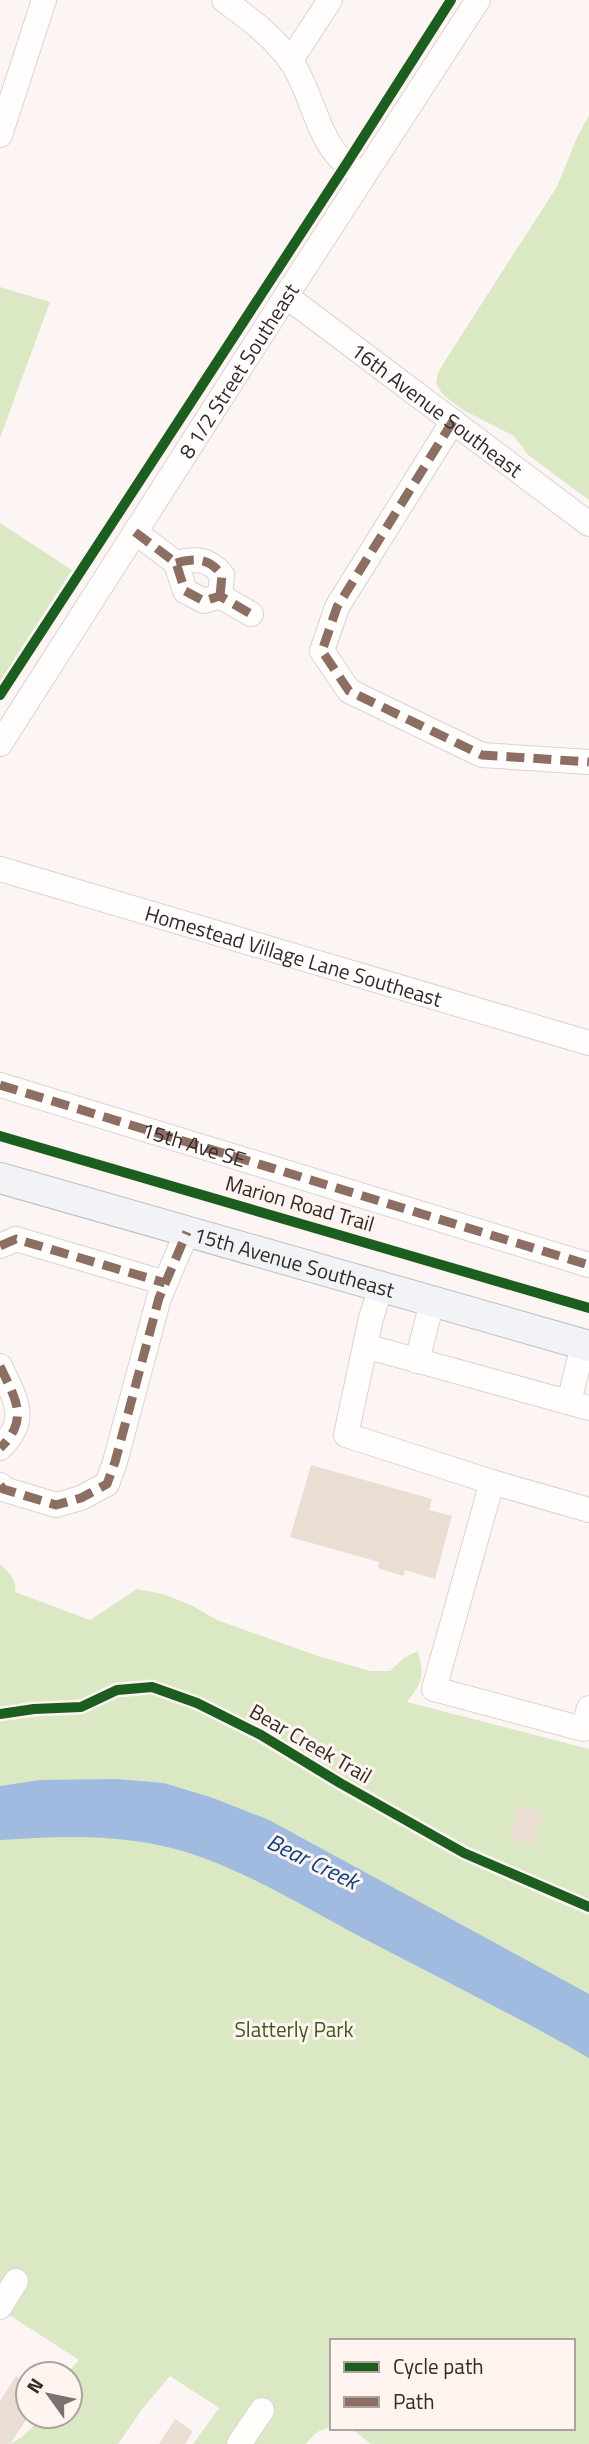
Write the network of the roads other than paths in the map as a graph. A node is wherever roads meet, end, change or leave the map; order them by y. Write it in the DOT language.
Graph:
graph roads {
  1 [pos="44,0"];
  2 [pos="225,0"];
  3 [pos="330,0"];
  4 [pos="478,0"];
  5 [pos="291,60"];
  6 [pos="0,135"];
  7 [pos="363,176"];
  8 [pos="286,296"];
  9 [pos="453,421"];
  10 [pos="589,524"];
  11 [pos="135,532"];
  12 [pos="251,614"];
  13 [pos="0,744"];
  14 [pos="589,762"];
  15 [pos="0,869"];
  16 [pos="589,1043"];
  17 [pos="0,1085"];
  18 [pos="0,1178"];
  19 [pos="187,1232"];
  20 [pos="0,1246"];
  21 [pos="589,1265"];
  22 [pos="165,1283"];
  23 [pos="381,1287"];
  24 [pos="432,1302"];
  25 [pos="586,1345"];
  26 [pos="365,1346"];
  27 [pos="417,1361"];
  28 [pos="0,1366"];
  29 [pos="579,1405"];
  30 [pos="0,1448"];
  31 [pos="492,1482"];
  32 [pos="0,1486"];
  33 [pos="589,1510"];
  34 [pos="589,1708"];
  35 [pos="16,2281"];
  36 [pos="0,2307"];
  37 [pos="261,2410"];
  38 [pos="239,2444"];
  1 -- 6 [label="street"];
  2 -- 5 [label="street"];
  3 -- 5 [label="street"];
  4 -- 7 [label="street, 8 1/2 Street Southeast"];
  5 -- 7 [label="street"];
  7 -- 8 [label="street, 8 1/2 Street Southeast"];
  8 -- 9 [label="street, 16th Avenue Southeast"];
  8 -- 11 [label="street, 8 1/2 Street Southeast"];
  9 -- 10 [label="street, 16th Avenue Southeast"];
  9 -- 14 [label="street"];
  11 -- 12 [label="street"];
  11 -- 13 [label="street, 8 1/2 Street Southeast"];
  15 -- 16 [label="street, Homestead Village Lane Southeast"];
  17 -- 21 [label="street, 15th Ave SE"];
  18 -- 19 [label="main road, 15th Avenue Southeast"];
  19 -- 22 [label="street"];
  19 -- 23 [label="main road, 15th Avenue Southeast"];
  20 -- 22 [label="street"];
  22 -- 32 [label="street"];
  23 -- 24 [label="main road, 15th Avenue Southeast"];
  23 -- 26 [label="street"];
  24 -- 25 [label="main road, 15th Avenue Southeast"];
  24 -- 27 [label="street"];
  25 -- 29 [label="street"];
  26 -- 27 [label="street"];
  26 -- 31 [label="street"];
  27 -- 29 [label="street"];
  28 -- 30 [label="street"];
  31 -- 33 [label="street"];
  31 -- 34 [label="street"];
  35 -- 36 [label="street"];
  37 -- 38 [label="street"];
}
